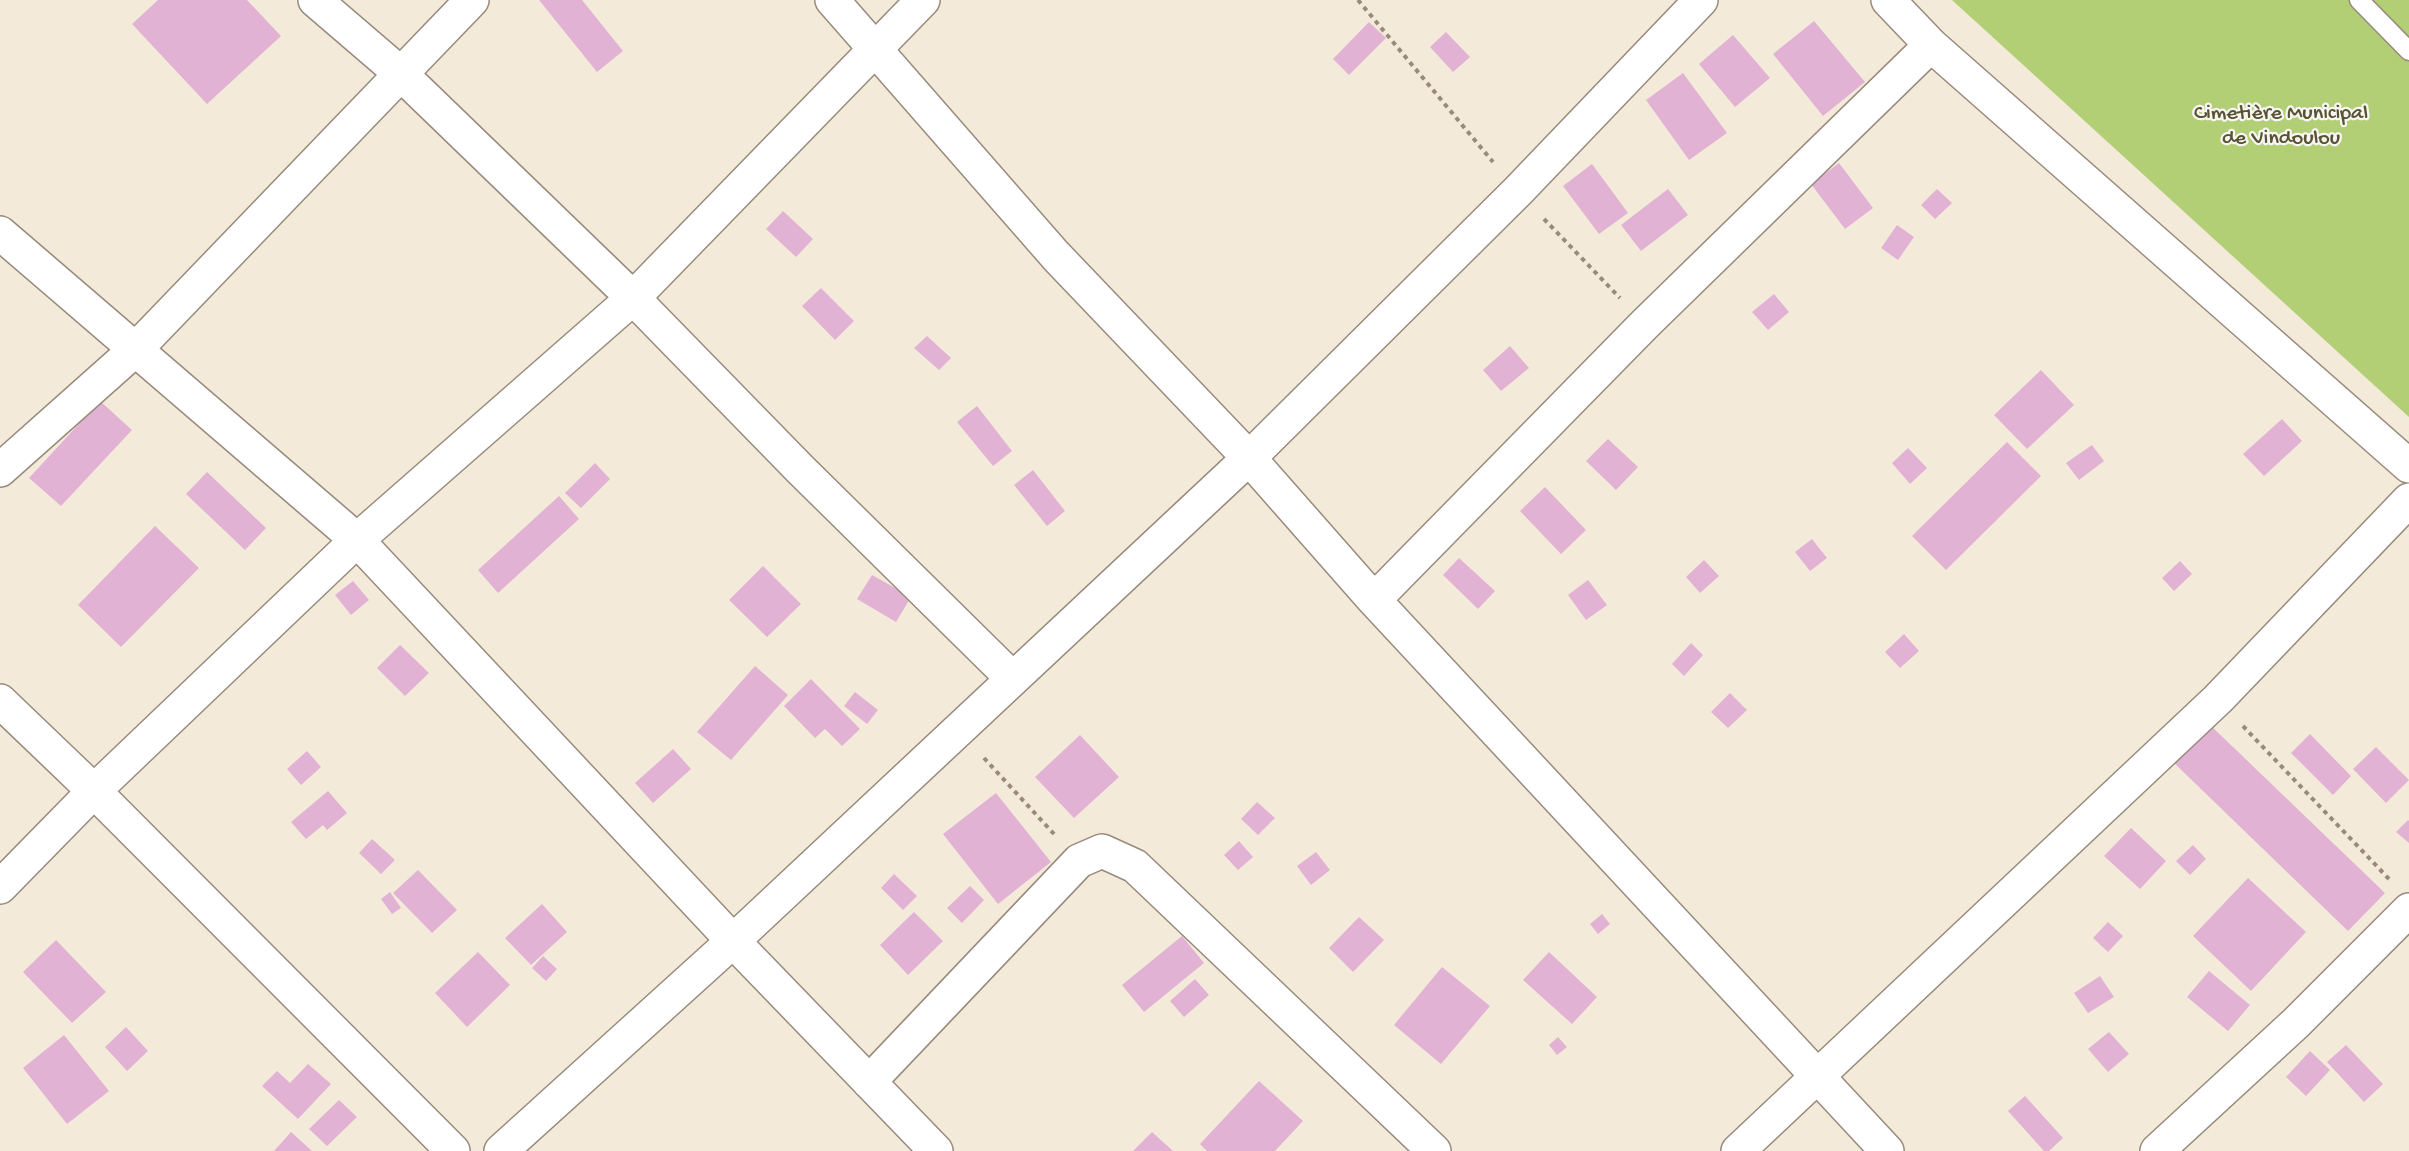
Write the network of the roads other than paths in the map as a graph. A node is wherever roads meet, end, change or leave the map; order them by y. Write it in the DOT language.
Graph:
graph roads {
  1 [pos="315,0"];
  2 [pos="472,0"];
  3 [pos="832,0"];
  4 [pos="924,0"];
  5 [pos="1701,0"];
  6 [pos="1888,0"];
  7 [pos="2359,0"];
  8 [pos="1931,45"];
  9 [pos="877,49"];
  10 [pos="2409,51"];
  11 [pos="400,74"];
  12 [pos="0,232"];
  13 [pos="633,298"];
  14 [pos="136,349"];
  15 [pos="1249,458"];
  16 [pos="2409,466"];
  17 [pos="0,470"];
  18 [pos="2409,500"];
  19 [pos="357,540"];
  20 [pos="1374,600"];
  21 [pos="1012,678"];
  22 [pos="0,701"];
  23 [pos="94,791"];
  24 [pos="0,886"];
  25 [pos="2401,897"];
  26 [pos="733,941"];
  27 [pos="1816,1078"];
  28 [pos="869,1082"];
  29 [pos="1751,1146"];
  30 [pos="453,1151"];
  31 [pos="501,1151"];
  32 [pos="936,1151"];
  33 [pos="1434,1151"];
  34 [pos="1887,1151"];
  35 [pos="2157,1151"];
  1 -- 11 [label="street"];
  2 -- 11 [label="street"];
  3 -- 9 [label="street"];
  4 -- 9 [label="street"];
  5 -- 15 [label="street"];
  6 -- 8 [label="street"];
  7 -- 10 [label="lane"];
  8 -- 16 [label="street"];
  8 -- 20 [label="street"];
  9 -- 13 [label="street"];
  9 -- 15 [label="street"];
  11 -- 13 [label="street"];
  11 -- 14 [label="street"];
  12 -- 14 [label="street"];
  13 -- 19 [label="street"];
  13 -- 21 [label="street"];
  14 -- 17 [label="street"];
  14 -- 19 [label="street"];
  15 -- 20 [label="street"];
  15 -- 21 [label="street"];
  18 -- 27 [label="street"];
  19 -- 23 [label="street"];
  19 -- 26 [label="street"];
  20 -- 27 [label="street"];
  21 -- 26 [label="street"];
  22 -- 23 [label="street"];
  23 -- 24 [label="street"];
  23 -- 30 [label="street"];
  25 -- 35 [label="street"];
  26 -- 28 [label="street"];
  26 -- 31 [label="street"];
  27 -- 29 [label="street"];
  27 -- 34 [label="street"];
  28 -- 32 [label="street"];
  28 -- 33 [label="street"];
}
